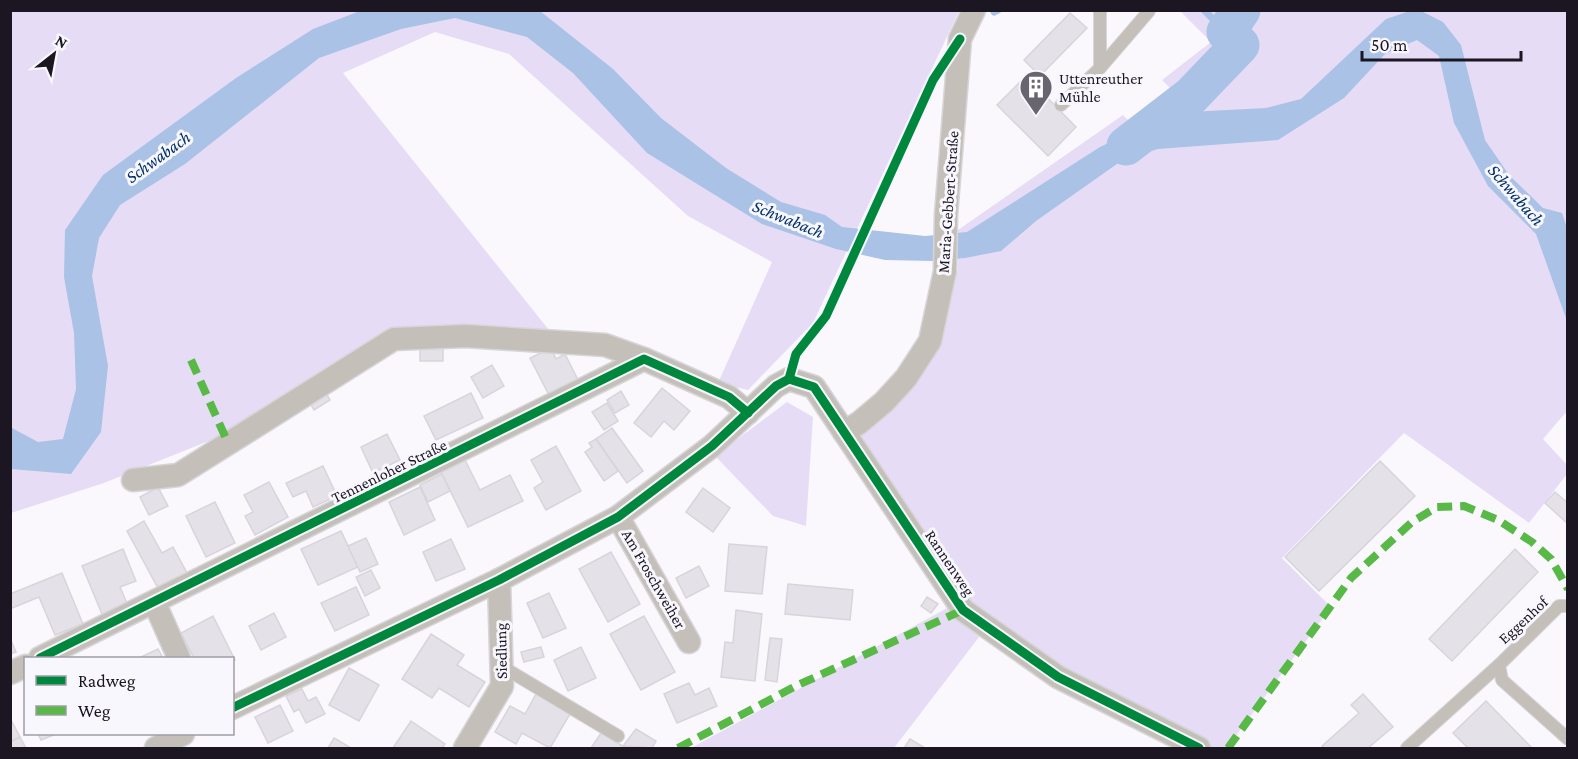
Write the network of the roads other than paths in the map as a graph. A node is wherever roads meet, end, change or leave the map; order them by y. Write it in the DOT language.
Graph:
graph roads {
  1 [pos="974,10"];
  2 [pos="1100,10"];
  3 [pos="1149,11"];
  4 [pos="1100,68"];
  5 [pos="1061,105"];
  6 [pos="644,359"];
  7 [pos="748,412"];
  8 [pos="844,432"];
  9 [pos="133,480"];
  10 [pos="618,517"];
  11 [pos="499,580"];
  12 [pos="155,604"];
  13 [pos="1568,606"];
  14 [pos="689,642"];
  15 [pos="42,657"];
  16 [pos="179,657"];
  17 [pos="1499,665"];
  18 [pos="501,666"];
  19 [pos="24,667"];
  20 [pos="10,673"];
  21 [pos="234,707"];
  22 [pos="181,735"];
  23 [pos="618,736"];
  24 [pos="1568,739"];
  25 [pos="156,748"];
  26 [pos="465,748"];
  27 [pos="1199,748"];
  28 [pos="1407,748"];
  1 -- 8 [label="street, Maria-Gebbert-Straße"];
  2 -- 4 [label="lane"];
  3 -- 4 [label="lane"];
  4 -- 5 [label="lane"];
  6 -- 7 [label="street"];
  6 -- 9 [label="street"];
  6 -- 12 [label="street, Tennenloher Straße"];
  7 -- 8 [label="street, Rannenweg"];
  7 -- 10 [label="street"];
  8 -- 27 [label="street, Rannenweg"];
  10 -- 11 [label="street"];
  10 -- 14 [label="street, Am Froschweiher"];
  11 -- 18 [label="street, Siedlung"];
  11 -- 21 [label="street"];
  12 -- 15 [label="street, Tennenloher Straße"];
  12 -- 16 [label="street"];
  13 -- 17 [label="lane, Eggenhof"];
  17 -- 24 [label="lane, Eggenhof"];
  17 -- 28 [label="lane"];
  18 -- 23 [label="lane"];
  18 -- 26 [label="street, Siedlung"];
  19 -- 20 [label="street"];
  22 -- 25 [label="street"];
}
